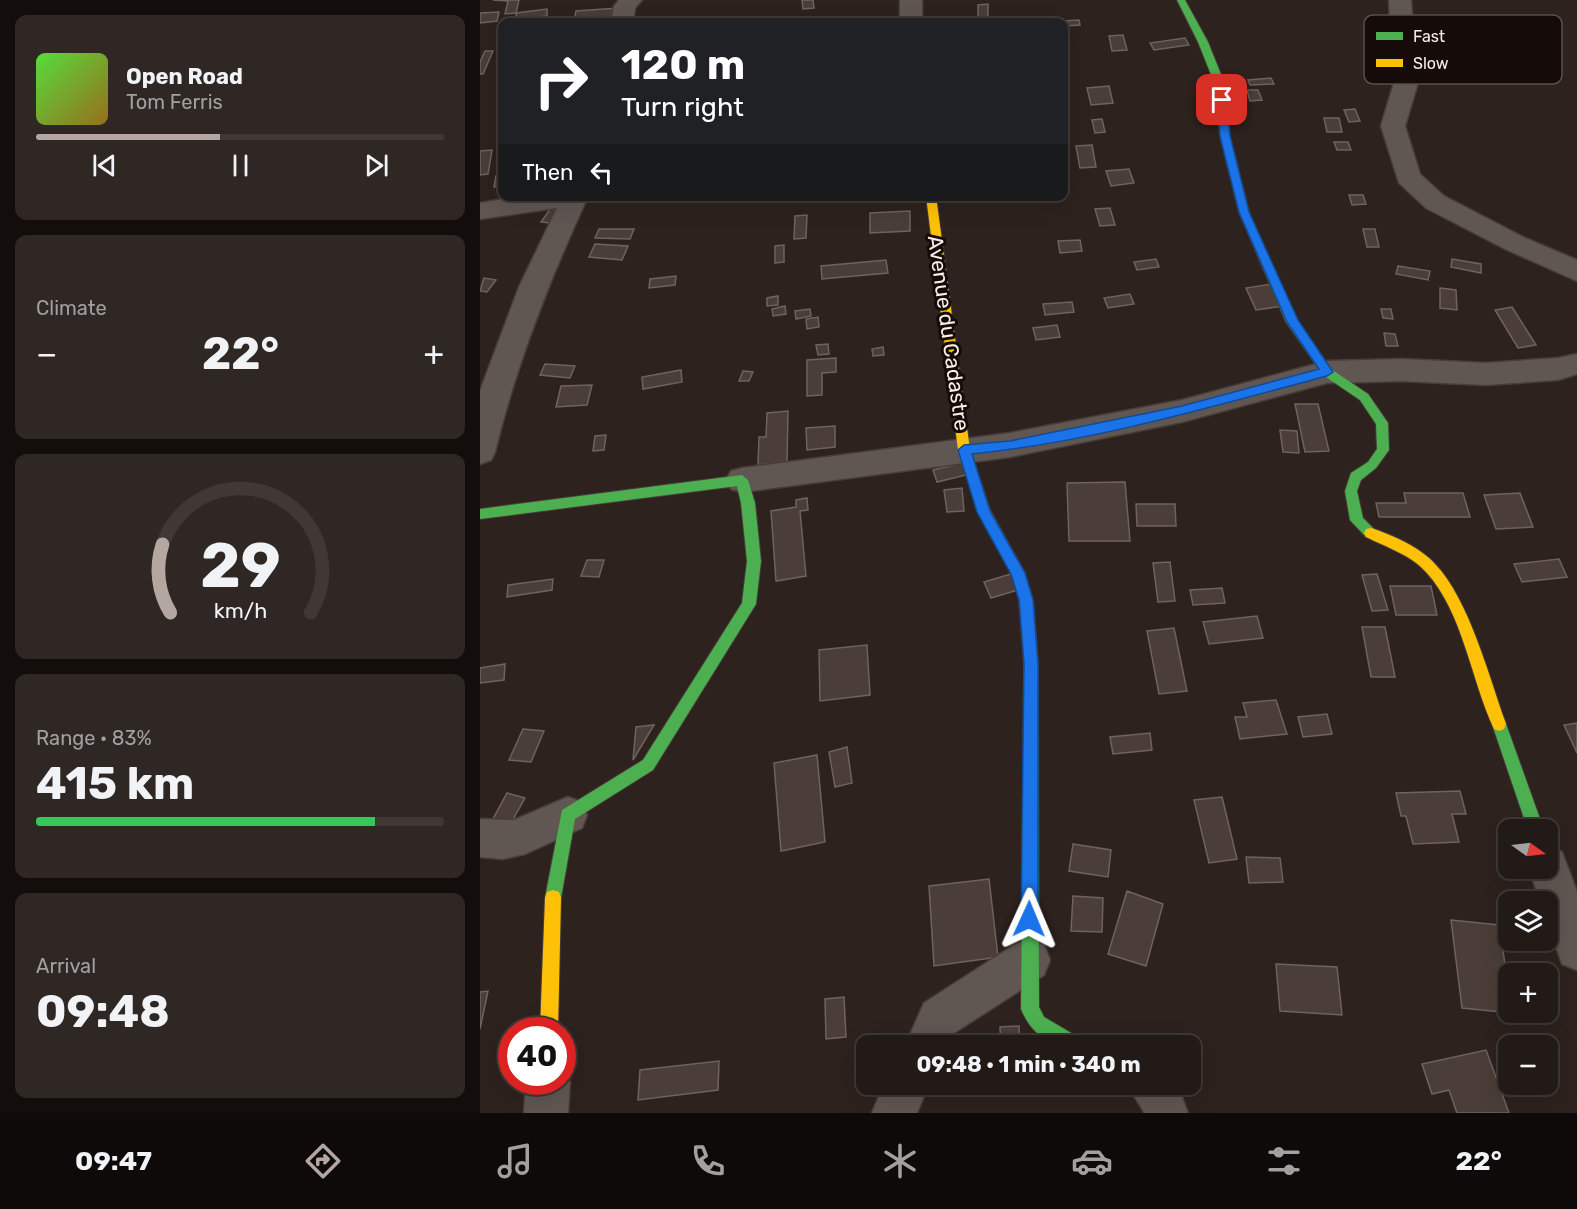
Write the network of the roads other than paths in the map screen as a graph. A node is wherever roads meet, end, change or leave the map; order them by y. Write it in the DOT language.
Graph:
graph roads {
  1 [pos="631,0"];
  2 [pos="911,0"];
  3 [pos="1181,0"];
  4 [pos="1400,0"];
  5 [pos="1401,15"];
  6 [pos="623,18"];
  7 [pos="911,18"];
  8 [pos="1405,84"];
  9 [pos="549,201"];
  10 [pos="574,201"];
  11 [pos="932,201"];
  12 [pos="480,211"];
  13 [pos="1577,272"];
  14 [pos="1577,364"];
  15 [pos="1327,372"];
  16 [pos="964,450"];
  17 [pos="480,452"];
  18 [pos="742,480"];
  19 [pos="480,514"];
  20 [pos="568,816"];
  21 [pos="1532,819"];
  22 [pos="480,837"];
  23 [pos="1552,879"];
  24 [pos="1577,950"];
  25 [pos="1029,960"];
  26 [pos="549,1017"];
  27 [pos="931,1035"];
  28 [pos="1058,1035"];
  29 [pos="547,1095"];
  30 [pos="902,1095"];
  31 [pos="1159,1095"];
  32 [pos="546,1113"];
  33 [pos="894,1113"];
  34 [pos="1166,1113"];
  1 -- 6 [label="street"];
  2 -- 7 [label="street"];
  3 -- 15 [label="street"];
  4 -- 5 [label="street"];
  8 -- 13 [label="street"];
  9 -- 12 [label="street"];
  10 -- 17 [label="street"];
  11 -- 16 [label="street, Avenue du Cadastre"];
  14 -- 15 [label="street"];
  15 -- 16 [label="street"];
  15 -- 21 [label="street"];
  16 -- 18 [label="street"];
  16 -- 25 [label="street, Avenue du Cadastre"];
  18 -- 19 [label="street"];
  18 -- 20 [label="street"];
  20 -- 22 [label="street"];
  20 -- 26 [label="street"];
  23 -- 24 [label="street"];
  25 -- 27 [label="street"];
  25 -- 28 [label="street, Avenue du Cadastre"];
  29 -- 32 [label="street"];
  30 -- 33 [label="street"];
  31 -- 34 [label="street"];
}
